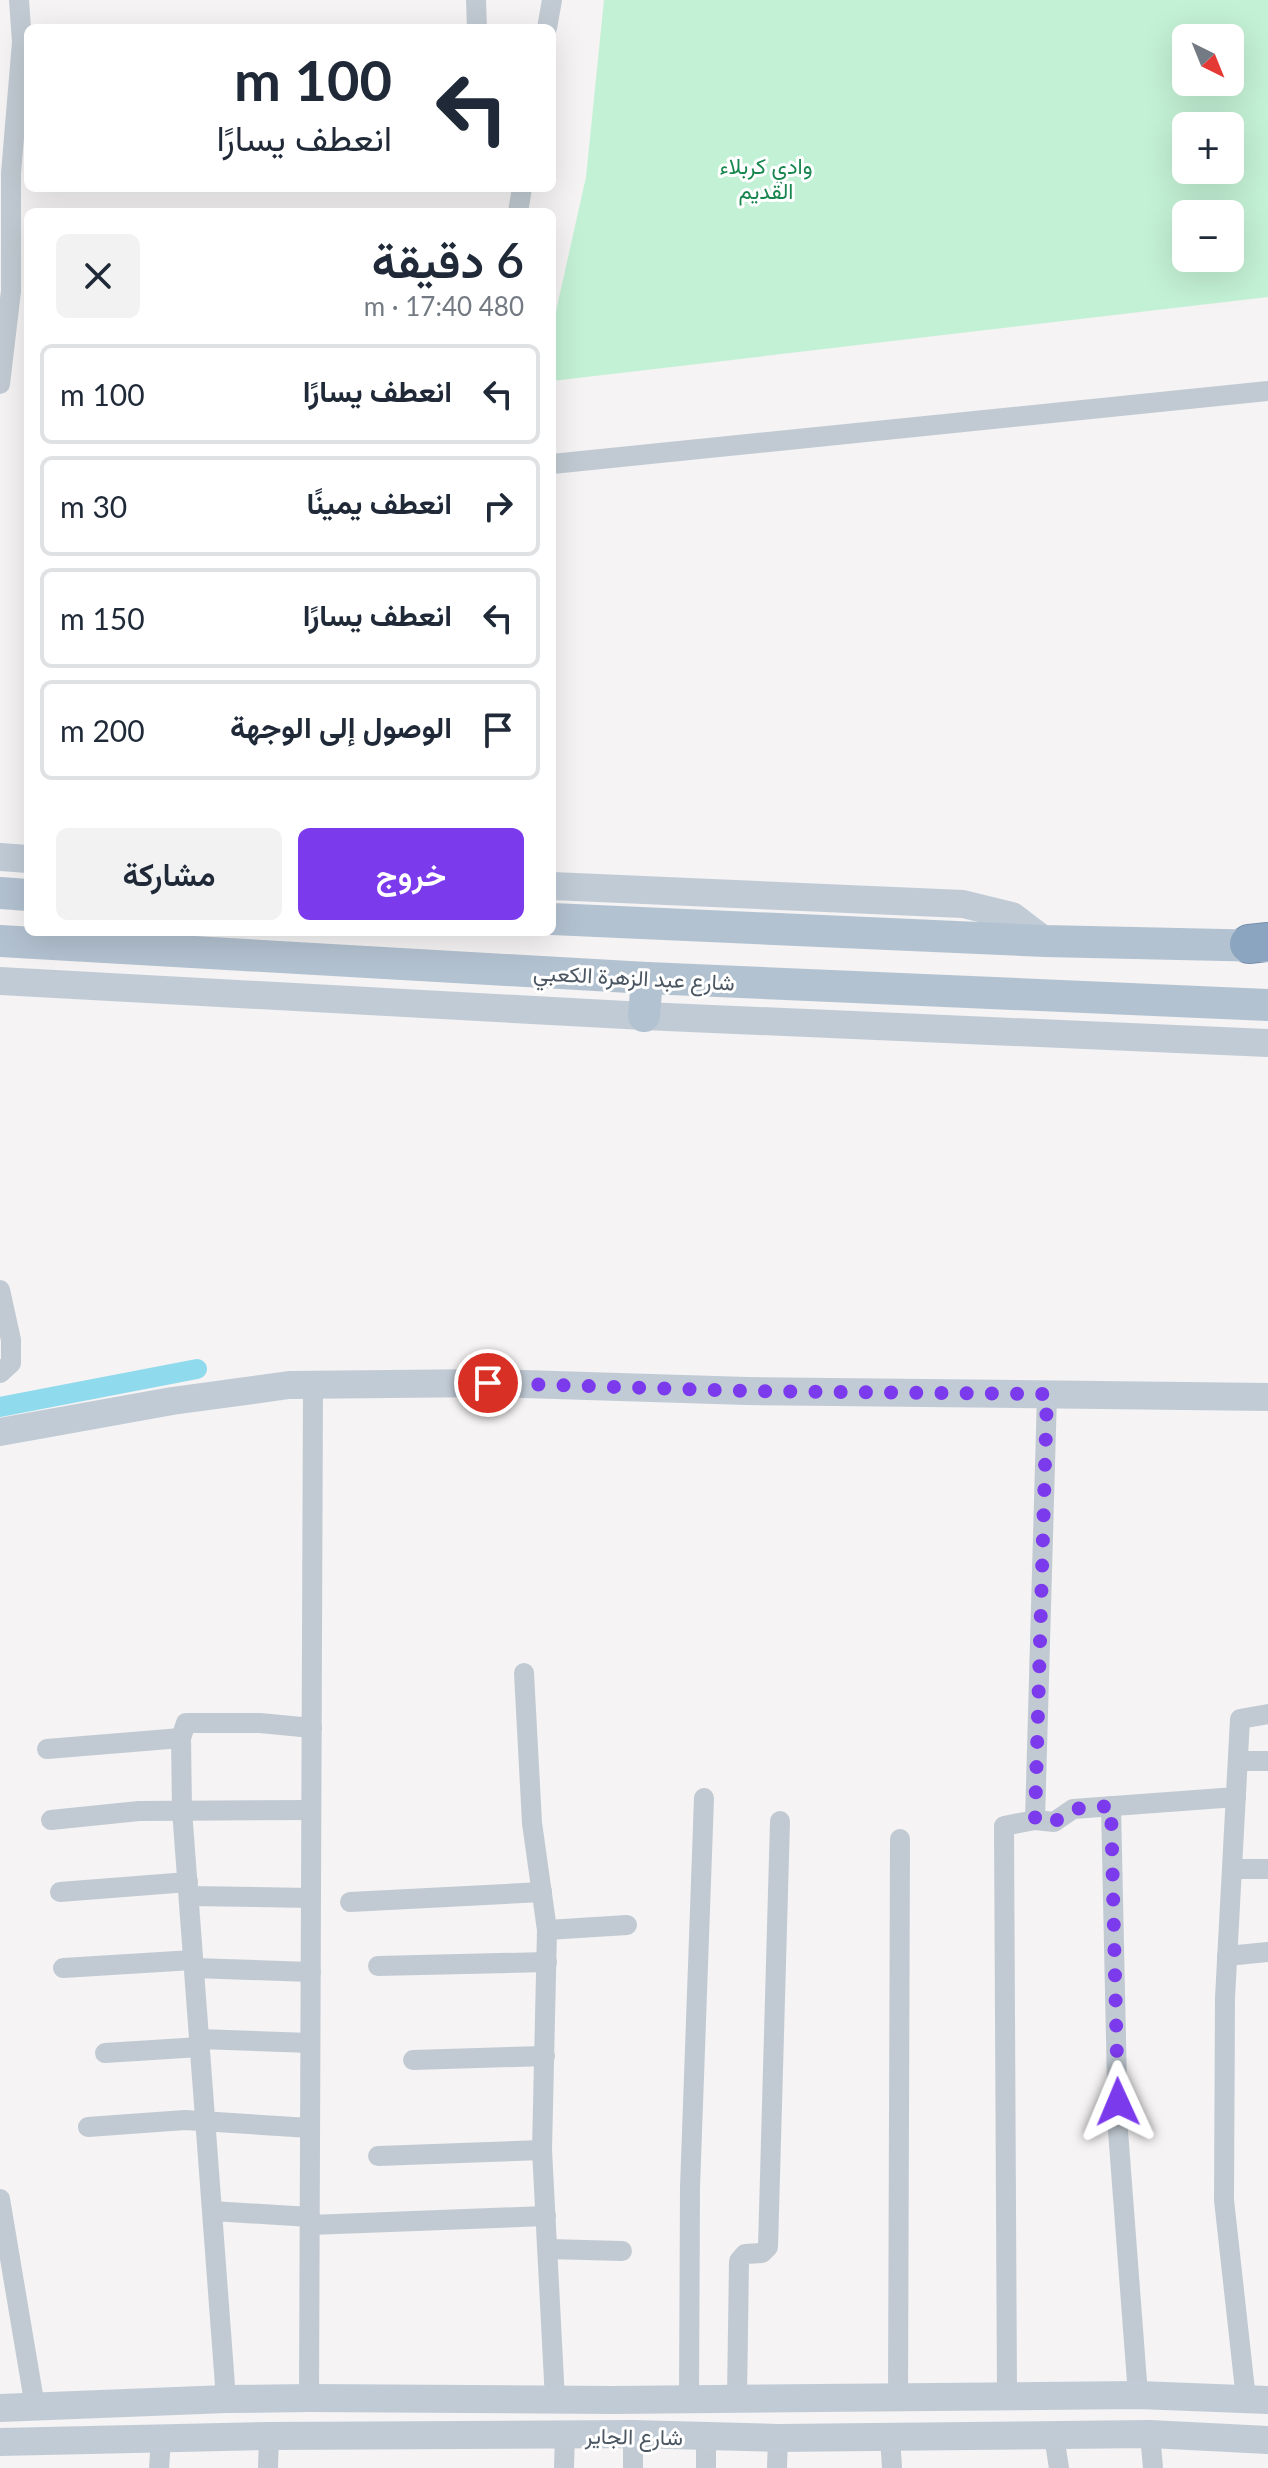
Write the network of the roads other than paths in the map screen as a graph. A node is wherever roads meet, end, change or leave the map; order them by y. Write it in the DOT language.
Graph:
graph roads {
  1 [pos="19,0"];
  2 [pos="476,0"];
  3 [pos="552,0"];
  4 [pos="477,24"];
  5 [pos="548,24"];
  6 [pos="22,106"];
  7 [pos="19,292"];
  8 [pos="0,384"];
  9 [pos="1268,391"];
  10 [pos="556,464"];
  11 [pos="0,857"];
  12 [pos="24,859"];
  13 [pos="556,886"];
  14 [pos="0,893"];
  15 [pos="24,895"];
  16 [pos="556,919"];
  17 [pos="52,938"];
  18 [pos="121,940"];
  19 [pos="0,941"];
  20 [pos="1045,941"];
  21 [pos="1262,944"];
  22 [pos="647,978"];
  23 [pos="0,981"];
  24 [pos="1268,1005"];
  25 [pos="644,1016"];
  26 [pos="1268,1043"];
  27 [pos="0,1290"];
  28 [pos="0,1373"];
  29 [pos="313,1385"];
  30 [pos="1047,1394"];
  31 [pos="1268,1397"];
  32 [pos="0,1432"];
  33 [pos="524,1673"];
  34 [pos="1268,1714"];
  35 [pos="312,1728"];
  36 [pos="181,1738"];
  37 [pos="47,1749"];
  38 [pos="1238,1761"];
  39 [pos="1268,1761"];
  40 [pos="1236,1797"];
  41 [pos="704,1798"];
  42 [pos="1111,1806"];
  43 [pos="182,1810"];
  44 [pos="311,1810"];
  45 [pos="51,1820"];
  46 [pos="1035,1820"];
  47 [pos="780,1821"];
  48 [pos="900,1839"];
  49 [pos="1232,1869"];
  50 [pos="1268,1869"];
  51 [pos="188,1889"];
  52 [pos="60,1892"];
  53 [pos="542,1892"];
  54 [pos="311,1898"];
  55 [pos="350,1902"];
  56 [pos="627,1925"];
  57 [pos="547,1930"];
  58 [pos="1268,1952"];
  59 [pos="1227,1956"];
  60 [pos="547,1962"];
  61 [pos="194,1964"];
  62 [pos="378,1966"];
  63 [pos="63,1968"];
  64 [pos="311,1972"];
  65 [pos="199,2043"];
  66 [pos="310,2043"];
  67 [pos="105,2053"];
  68 [pos="545,2056"];
  69 [pos="413,2060"];
  70 [pos="205,2123"];
  71 [pos="88,2127"];
  72 [pos="310,2128"];
  73 [pos="542,2150"];
  74 [pos="378,2156"];
  75 [pos="0,2199"];
  76 [pos="212,2211"];
  77 [pos="546,2216"];
  78 [pos="310,2221"];
  79 [pos="548,2249"];
  80 [pos="622,2251"];
  81 [pos="1138,2395"];
  82 [pos="1007,2396"];
  83 [pos="898,2397"];
  84 [pos="309,2398"];
  85 [pos="737,2398"];
  86 [pos="226,2399"];
  87 [pos="689,2399"];
  88 [pos="1257,2399"];
  89 [pos="555,2400"];
  90 [pos="35,2407"];
  91 [pos="0,2408"];
  92 [pos="633,2434"];
  93 [pos="1150,2434"];
  94 [pos="565,2435"];
  95 [pos="269,2436"];
  96 [pos="1054,2436"];
  97 [pos="706,2437"];
  98 [pos="890,2437"];
  99 [pos="778,2438"];
  100 [pos="161,2439"];
  101 [pos="1268,2440"];
  102 [pos="0,2442"];
  103 [pos="159,2468"];
  104 [pos="268,2468"];
  105 [pos="564,2468"];
  106 [pos="633,2468"];
  107 [pos="706,2468"];
  108 [pos="777,2468"];
  109 [pos="892,2468"];
  110 [pos="1059,2468"];
  111 [pos="1153,2468"];
  1 -- 6 [label="street"];
  2 -- 4 [label="street"];
  3 -- 5 [label="street"];
  6 -- 7 [label="street"];
  7 -- 8 [label="street"];
  9 -- 10 [label="street"];
  11 -- 12 [label="street"];
  13 -- 20 [label="street"];
  14 -- 15 [label="main road"];
  16 -- 20 [label="main road"];
  17 -- 18 [label="main road, شارع عبد الزهرة الكعبي"];
  17 -- 19 [label="main road, شارع عبد الزهرة الكعبي"];
  18 -- 22 [label="main road, شارع عبد الزهرة الكعبي"];
  20 -- 21 [label="main road"];
  22 -- 24 [label="main road, شارع عبد الزهرة الكعبي"];
  22 -- 25 [label="main road"];
  23 -- 25 [label="street"];
  25 -- 26 [label="street"];
  27 -- 28 [label="street"];
  29 -- 30 [label="street"];
  29 -- 32 [label="street"];
  29 -- 35 [label="street"];
  30 -- 31 [label="street"];
  30 -- 46 [label="street"];
  33 -- 53 [label="street"];
  34 -- 38 [label="street"];
  35 -- 36 [label="street"];
  35 -- 44 [label="street"];
  36 -- 37 [label="street"];
  36 -- 43 [label="street"];
  38 -- 39 [label="street"];
  38 -- 40 [label="street"];
  40 -- 42 [label="street"];
  40 -- 49 [label="street"];
  41 -- 87 [label="street"];
  42 -- 46 [label="street"];
  42 -- 81 [label="street"];
  43 -- 44 [label="street"];
  43 -- 45 [label="street"];
  43 -- 51 [label="street"];
  44 -- 54 [label="street"];
  46 -- 82 [label="street"];
  47 -- 85 [label="street"];
  48 -- 83 [label="street"];
  49 -- 50 [label="street"];
  49 -- 59 [label="street"];
  51 -- 52 [label="street"];
  51 -- 54 [label="street"];
  51 -- 61 [label="street"];
  53 -- 55 [label="street"];
  53 -- 57 [label="street"];
  54 -- 64 [label="street"];
  56 -- 57 [label="street"];
  57 -- 60 [label="street"];
  58 -- 59 [label="street"];
  59 -- 88 [label="street"];
  60 -- 62 [label="street"];
  60 -- 68 [label="street"];
  61 -- 63 [label="street"];
  61 -- 64 [label="street"];
  61 -- 65 [label="street"];
  64 -- 66 [label="street"];
  65 -- 66 [label="street"];
  65 -- 67 [label="street"];
  65 -- 70 [label="street"];
  66 -- 72 [label="street"];
  68 -- 69 [label="street"];
  68 -- 73 [label="street"];
  70 -- 71 [label="street"];
  70 -- 72 [label="street"];
  70 -- 76 [label="street"];
  72 -- 78 [label="street"];
  73 -- 74 [label="street"];
  73 -- 77 [label="street"];
  75 -- 90 [label="street"];
  76 -- 78 [label="street"];
  76 -- 86 [label="street"];
  77 -- 78 [label="street"];
  77 -- 79 [label="street"];
  78 -- 84 [label="street"];
  79 -- 80 [label="street"];
  79 -- 89 [label="street"];
  81 -- 82 [label="street, شارع الجاير"];
  81 -- 88 [label="street, شارع الجاير"];
  82 -- 83 [label="street, شارع الجاير"];
  83 -- 85 [label="street, شارع الجاير"];
  84 -- 86 [label="street, شارع الجاير"];
  84 -- 89 [label="street, شارع الجاير"];
  85 -- 87 [label="street, شارع الجاير"];
  86 -- 90 [label="street, شارع الجاير"];
  87 -- 89 [label="street, شارع الجاير"];
  90 -- 91 [label="street, شارع الجاير"];
  92 -- 94 [label="street, شارع الجاير"];
  92 -- 97 [label="street, شارع الجاير"];
  92 -- 106 [label="street"];
  93 -- 96 [label="street, شارع الجاير"];
  93 -- 101 [label="street, شارع الجاير"];
  93 -- 111 [label="street"];
  94 -- 95 [label="street, شارع الجاير"];
  94 -- 105 [label="street"];
  95 -- 100 [label="street, شارع الجاير"];
  95 -- 104 [label="street"];
  96 -- 98 [label="street, شارع الجاير"];
  96 -- 110 [label="street"];
  97 -- 99 [label="street, شارع الجاير"];
  97 -- 107 [label="street"];
  98 -- 99 [label="street, شارع الجاير"];
  98 -- 109 [label="street"];
  99 -- 108 [label="street"];
  100 -- 102 [label="street, شارع الجاير"];
  100 -- 103 [label="street"];
}
